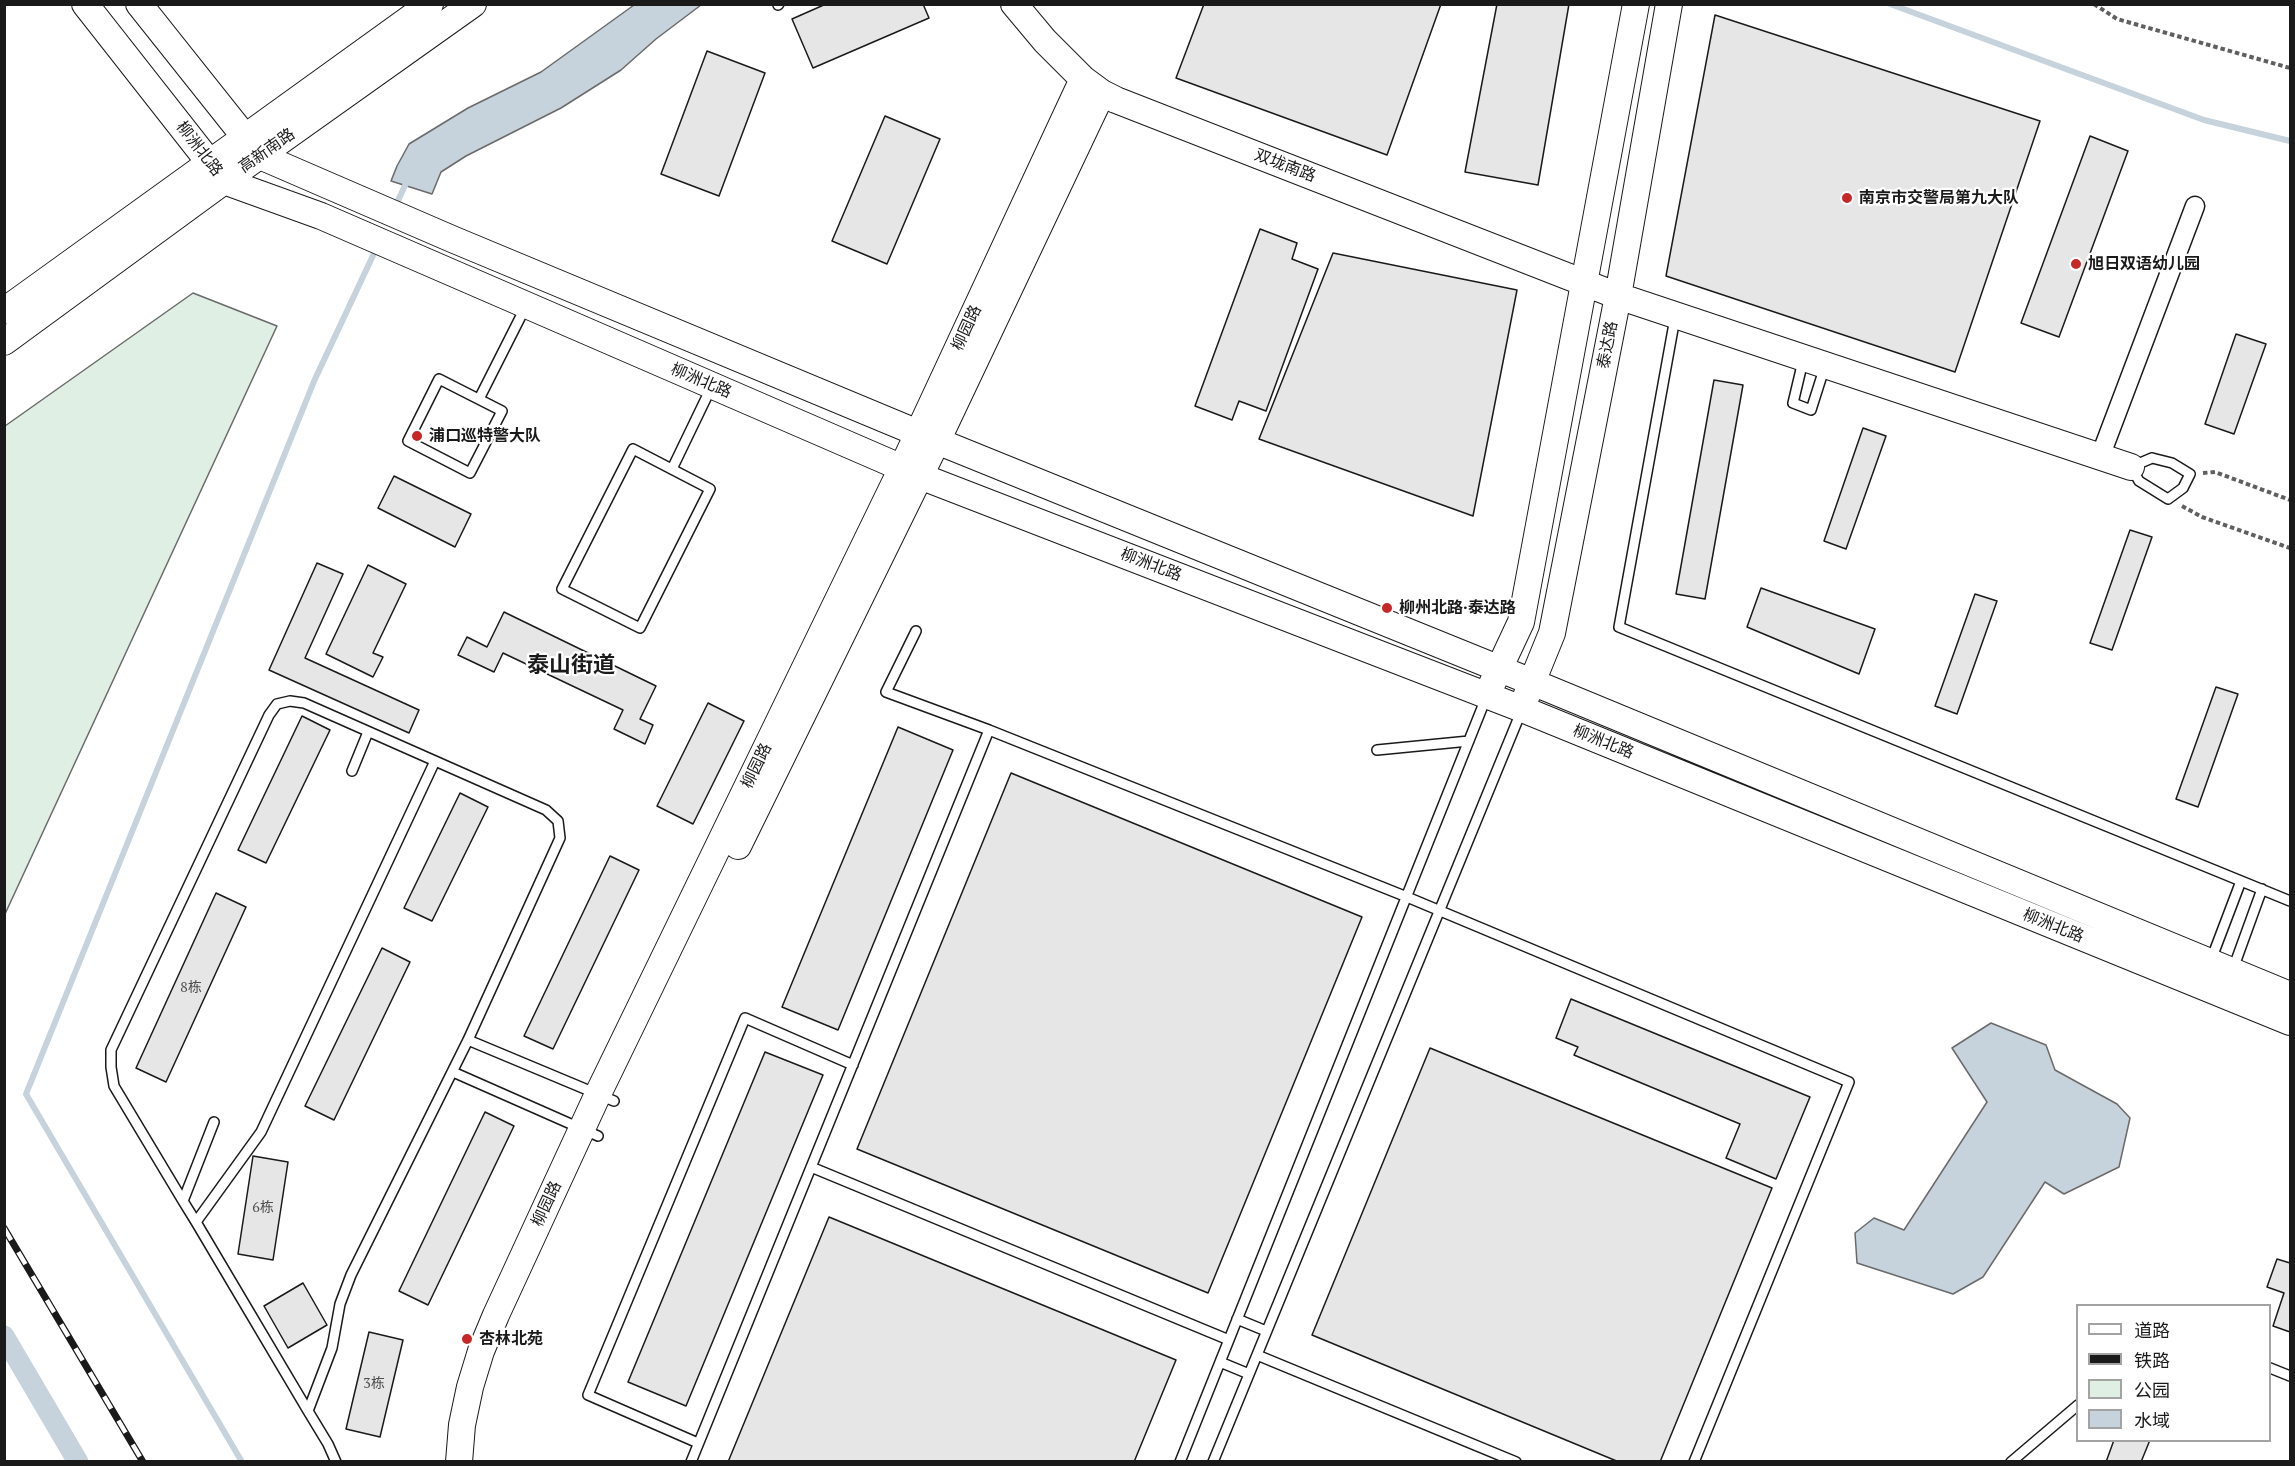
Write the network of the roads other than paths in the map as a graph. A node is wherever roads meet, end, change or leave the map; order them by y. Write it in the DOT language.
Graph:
graph roads {
  1 [pos="85,4"];
  2 [pos="139,4"];
  3 [pos="430,4"];
  4 [pos="473,4"];
  5 [pos="1014,4"];
  6 [pos="1636,4"];
  7 [pos="1669,4"];
  8 [pos="1093,86"];
  9 [pos="252,146"];
  10 [pos="217,172"];
  11 [pos="2194,206"];
  12 [pos="1584,284"];
  13 [pos="1618,296"];
  14 [pos="526,305"];
  15 [pos="4,311"];
  16 [pos="1676,316"];
  17 [pos="4,342"];
  18 [pos="712,385"];
  19 [pos="479,399"];
  20 [pos="928,437"];
  21 [pos="2100,457"];
  22 [pos="2131,467"];
  23 [pos="672,469"];
  24 [pos="911,472"];
  25 [pos="916,631"];
  26 [pos="1498,668"];
  27 [pos="1532,682"];
  28 [pos="1488,695"];
  29 [pos="1522,709"];
  30 [pos="989,730"];
  31 [pos="368,732"];
  32 [pos="1469,741"];
  33 [pos="1377,750"];
  34 [pos="435,761"];
  35 [pos="352,771"];
  36 [pos="2241,881"];
  37 [pos="2262,889"];
  38 [pos="1407,897"];
  39 [pos="2290,901"];
  40 [pos="1439,910"];
  41 [pos="2221,967"];
  42 [pos="2290,995"];
  43 [pos="2290,1022"];
  44 [pos="468,1040"];
  45 [pos="853,1065"];
  46 [pos="453,1072"];
  47 [pos="606,1097"];
  48 [pos="214,1122"];
  49 [pos="590,1132"];
  50 [pos="811,1167"];
  51 [pos="183,1201"];
  52 [pos="196,1222"];
  53 [pos="1237,1319"];
  54 [pos="1266,1331"];
  55 [pos="1229,1340"];
  56 [pos="1257,1355"];
  57 [pos="1220,1362"];
  58 [pos="2271,1368"];
  59 [pos="1249,1374"];
  60 [pos="2290,1376"];
  61 [pos="2076,1407"];
  62 [pos="308,1411"];
  63 [pos="698,1443"];
  64 [pos="336,1461"];
  65 [pos="459,1461"];
  66 [pos="477,1461"];
  67 [pos="691,1461"];
  68 [pos="1180,1461"];
  69 [pos="1213,1461"];
  70 [pos="1516,1461"];
  71 [pos="1694,1461"];
  72 [pos="2011,1461"];
  1 -- 10 [label="main road, 柳洲北路"];
  2 -- 9 [label="main road, 柳洲北路"];
  3 -- 9 [label="main road, 高新南路"];
  4 -- 9 [label="main road, 高新南路"];
  5 -- 8 [label="main road, 双垅南路"];
  6 -- 12 [label="main road, 泰达路"];
  7 -- 13 [label="main road, 泰达路"];
  8 -- 12 [label="main road, 双垅南路"];
  8 -- 20 [label="main road, 柳园路"];
  9 -- 10 [label="main road, 高新南路"];
  9 -- 20 [label="main road, 柳洲北路"];
  10 -- 14 [label="main road, 柳洲北路"];
  10 -- 15 [label="main road, 高新南路"];
  10 -- 17 [label="main road, 高新南路"];
  11 -- 21 [label="street"];
  12 -- 13 [label="main road, 双垅南路"];
  12 -- 26 [label="main road, 泰达路"];
  13 -- 16 [label="main road, 双垅南路"];
  13 -- 27 [label="main road, 泰达路"];
  14 -- 18 [label="main road, 柳洲北路"];
  14 -- 19 [label="lane"];
  16 -- 21 [label="main road, 双垅南路"];
  16 -- 36 [label="lane"];
  18 -- 23 [label="lane"];
  18 -- 24 [label="main road, 柳洲北路"];
  19 -- 19 [label="lane"];
  20 -- 24 [label="main road, 柳园路"];
  20 -- 26 [label="main road, 柳洲北路"];
  21 -- 22 [label="main road, 双垅南路"];
  22 -- 22 [label="lane"];
  23 -- 23 [label="lane"];
  24 -- 28 [label="main road, 柳洲北路"];
  24 -- 47 [label="main road, 柳园路"];
  25 -- 30 [label="lane"];
  26 -- 27 [label="main road, 柳洲北路"];
  26 -- 28 [label="main road, 泰达路"];
  27 -- 29 [label="main road, 泰达路"];
  27 -- 41 [label="main road, 柳洲北路"];
  28 -- 29 [label="main road, 柳洲北路"];
  28 -- 32 [label="lane"];
  29 -- 40 [label="lane"];
  29 -- 43 [label="main road, 柳洲北路"];
  30 -- 38 [label="lane"];
  30 -- 45 [label="lane"];
  31 -- 34 [label="lane"];
  31 -- 35 [label="lane"];
  31 -- 51 [label="lane"];
  32 -- 33 [label="lane"];
  32 -- 38 [label="lane"];
  34 -- 44 [label="lane"];
  34 -- 52 [label="lane"];
  36 -- 37 [label="lane"];
  36 -- 41 [label="lane"];
  37 -- 39 [label="lane"];
  37 -- 41 [label="lane"];
  38 -- 40 [label="lane"];
  38 -- 53 [label="lane"];
  40 -- 54 [label="lane"];
  40 -- 71 [label="lane"];
  41 -- 42 [label="main road, 柳洲北路"];
  44 -- 46 [label="lane"];
  44 -- 47 [label="lane"];
  45 -- 50 [label="lane"];
  45 -- 63 [label="lane"];
  46 -- 49 [label="lane"];
  46 -- 62 [label="lane"];
  47 -- 49 [label="main road, 柳园路"];
  48 -- 51 [label="lane"];
  49 -- 65 [label="main road, 柳园路"];
  49 -- 66 [label="main road, 柳园路"];
  50 -- 55 [label="lane"];
  50 -- 63 [label="lane"];
  51 -- 52 [label="lane"];
  52 -- 62 [label="lane"];
  53 -- 54 [label="lane"];
  53 -- 55 [label="lane"];
  54 -- 56 [label="lane"];
  55 -- 57 [label="lane"];
  56 -- 59 [label="lane"];
  56 -- 70 [label="lane"];
  57 -- 59 [label="lane"];
  57 -- 68 [label="lane"];
  58 -- 60 [label="lane"];
  59 -- 69 [label="lane"];
  61 -- 72 [label="lane"];
  62 -- 64 [label="lane"];
  63 -- 67 [label="lane"];
}
